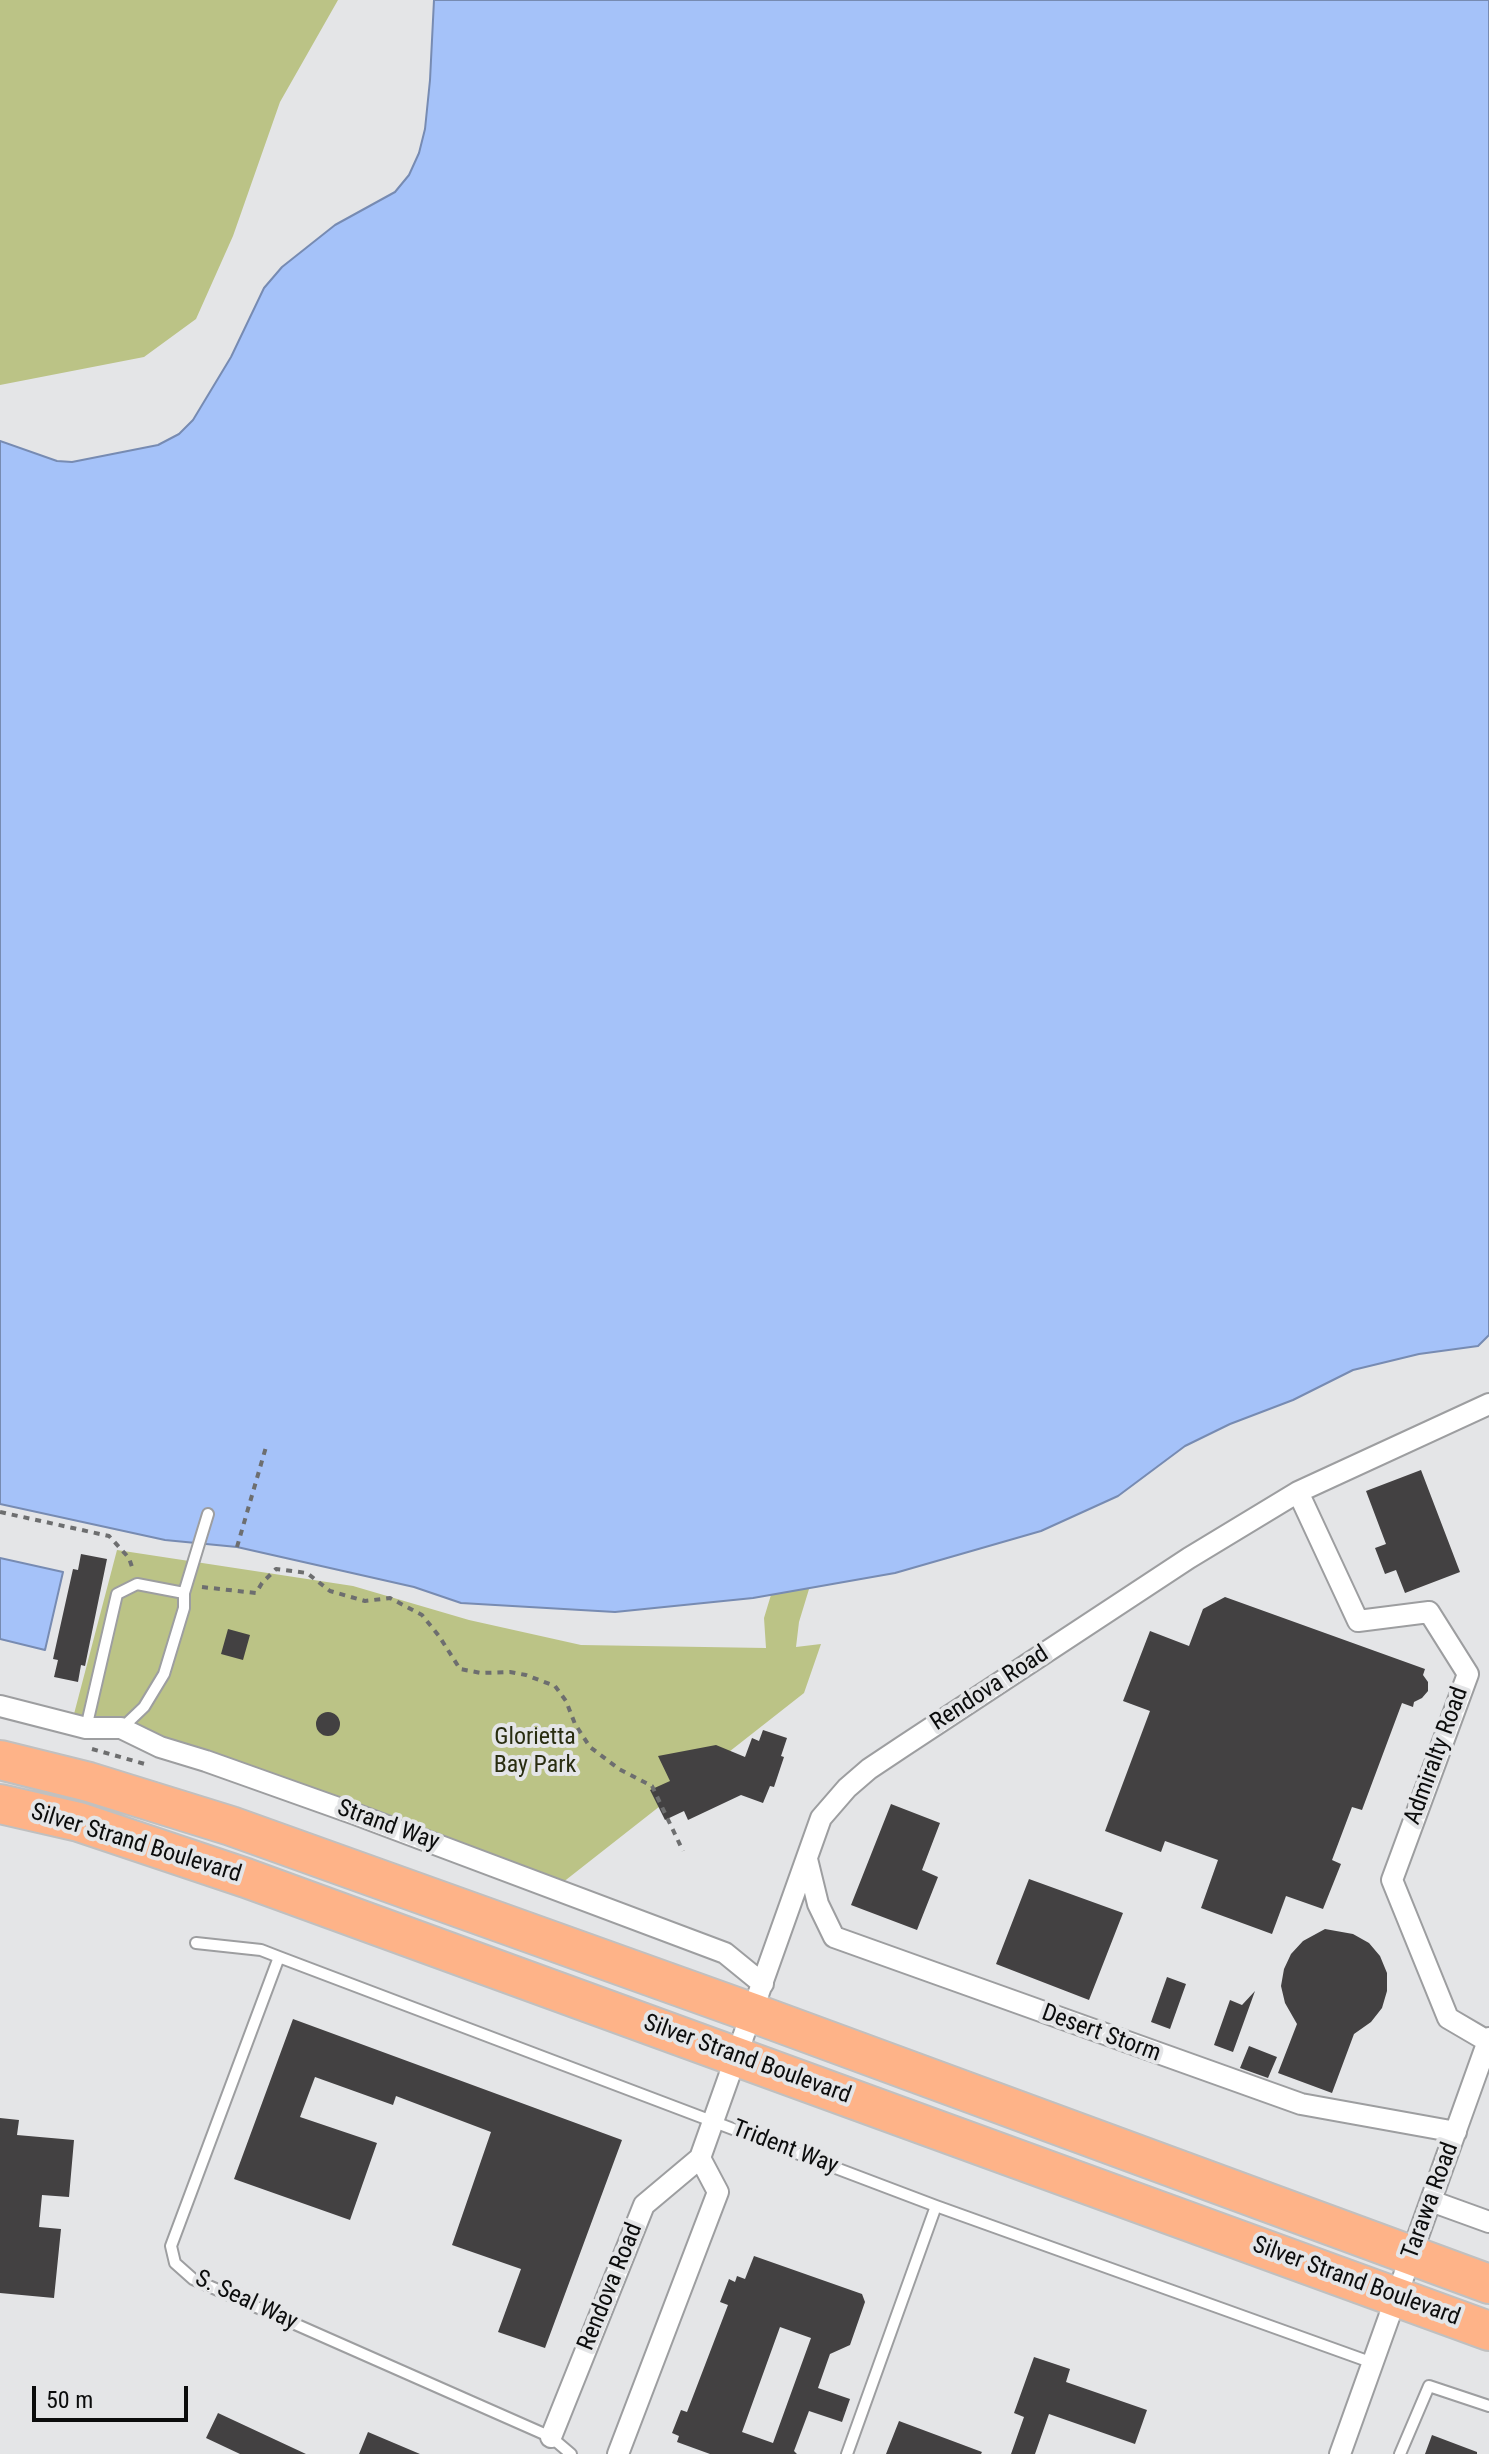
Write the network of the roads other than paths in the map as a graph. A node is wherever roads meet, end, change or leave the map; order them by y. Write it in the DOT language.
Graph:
graph roads {
  1 [pos="1489,1404"];
  2 [pos="1298,1492"];
  3 [pos="208,1514"];
  4 [pos="185,1589"];
  5 [pos="0,1706"];
  6 [pos="86,1728"];
  7 [pos="121,1728"];
  8 [pos="0,1760"];
  9 [pos="0,1804"];
  10 [pos="807,1858"];
  11 [pos="196,1943"];
  12 [pos="279,1957"];
  13 [pos="758,1999"];
  14 [pos="1489,2041"];
  15 [pos="737,2056"];
  16 [pos="715,2121"];
  17 [pos="1456,2132"];
  18 [pos="700,2158"];
  19 [pos="1431,2201"];
  20 [pos="936,2206"];
  21 [pos="1489,2222"];
  22 [pos="1411,2256"];
  23 [pos="1489,2284"];
  24 [pos="1397,2297"];
  25 [pos="1489,2331"];
  26 [pos="1373,2363"];
  27 [pos="1489,2406"];
  28 [pos="551,2437"];
  29 [pos="571,2454"];
  30 [pos="618,2454"];
  31 [pos="847,2454"];
  32 [pos="1340,2454"];
  33 [pos="1400,2454"];
  1 -- 2 [label="street, Rendova Road"];
  2 -- 10 [label="street, Rendova Road"];
  2 -- 14 [label="street, Admiralty Road"];
  3 -- 4 [label="lane"];
  4 -- 6 [label="lane"];
  4 -- 7 [label="lane"];
  5 -- 6 [label="street, Strand Way"];
  6 -- 7 [label="street, Strand Way"];
  7 -- 13 [label="street, Strand Way"];
  8 -- 13 [label="highway, Silver Strand Boulevard"];
  9 -- 15 [label="highway, Silver Strand Boulevard"];
  10 -- 13 [label="street, Rendova Road"];
  10 -- 17 [label="street, Desert Storm"];
  11 -- 12 [label="lane, Trident Way"];
  12 -- 16 [label="lane, Trident Way"];
  12 -- 28 [label="lane, S. Seal Way"];
  13 -- 15 [label="street, Rendova Road"];
  13 -- 22 [label="highway, Silver Strand Boulevard"];
  14 -- 17 [label="street, Tarawa Road"];
  15 -- 16 [label="street, Rendova Road"];
  15 -- 24 [label="highway, Silver Strand Boulevard"];
  16 -- 18 [label="street, Rendova Road"];
  16 -- 20 [label="lane, Trident Way"];
  17 -- 19 [label="street, Tarawa Road"];
  18 -- 28 [label="street, Rendova Road"];
  18 -- 30 [label="street"];
  19 -- 21 [label="street"];
  19 -- 22 [label="street, Tarawa Road"];
  20 -- 26 [label="lane, Trident Way"];
  20 -- 31 [label="lane"];
  22 -- 23 [label="highway, Silver Strand Boulevard"];
  22 -- 24 [label="street, Tarawa Road"];
  24 -- 25 [label="highway, Silver Strand Boulevard"];
  24 -- 26 [label="street, Tarawa Road"];
  26 -- 32 [label="street, Tarawa Road"];
  27 -- 33 [label="lane"];
  28 -- 29 [label="lane, S. Seal Way"];
}
